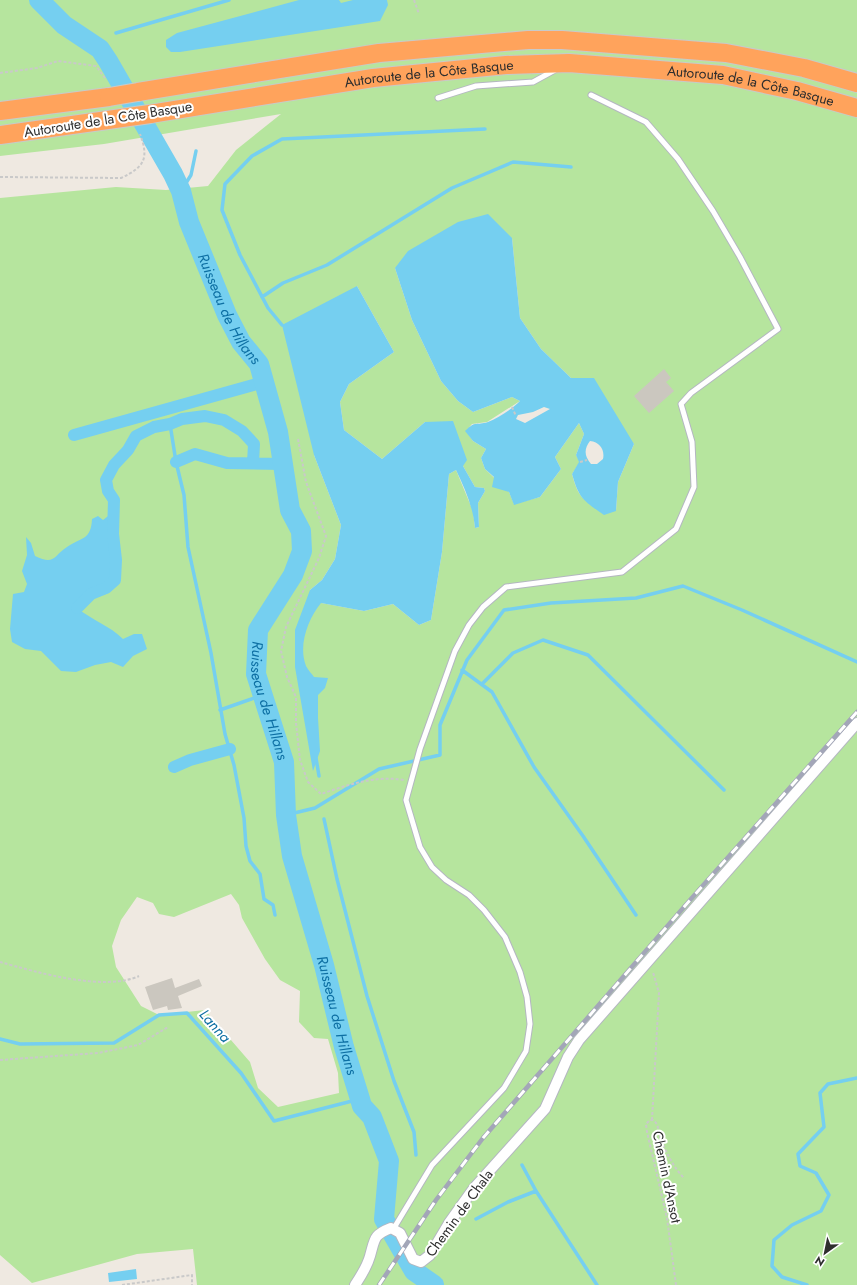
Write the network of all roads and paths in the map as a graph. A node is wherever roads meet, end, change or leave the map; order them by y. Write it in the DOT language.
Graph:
graph roads {
  1 [pos="414,0"];
  2 [pos="419,14"];
  3 [pos="569,63"];
  4 [pos="0,73"];
  5 [pos="106,78"];
  6 [pos="857,83"];
  7 [pos="592,95"];
  8 [pos="438,98"];
  9 [pos="857,108"];
  10 [pos="0,111"];
  11 [pos="140,134"];
  12 [pos="0,135"];
  13 [pos="0,178"];
  14 [pos="512,408"];
  15 [pos="516,416"];
  16 [pos="298,439"];
  17 [pos="587,460"];
  18 [pos="580,462"];
  19 [pos="857,723"];
  20 [pos="412,782"];
  21 [pos="0,962"];
  22 [pos="647,963"];
  23 [pos="139,976"];
  24 [pos="168,1027"];
  25 [pos="0,1060"];
  26 [pos="652,1120"];
  27 [pos="684,1178"];
  28 [pos="391,1228"];
  29 [pos="122,1285"];
  30 [pos="192,1285"];
  31 [pos="355,1285"];
  32 [pos="676,1285"];
  1 -- 2 [label="path"];
  3 -- 8 [label="lane"];
  3 -- 9 [label="highway, Autoroute de la Côte Basque"];
  3 -- 12 [label="highway, Autoroute de la Côte Basque, bridge"];
  4 -- 5 [label="path"];
  6 -- 10 [label="highway, Autoroute de la Côte Basque, bridge"];
  7 -- 20 [label="lane"];
  11 -- 13 [label="path"];
  14 -- 15 [label="path"];
  16 -- 20 [label="path"];
  17 -- 18 [label="path"];
  19 -- 22 [label="street"];
  20 -- 28 [label="lane"];
  21 -- 23 [label="path"];
  22 -- 26 [label="path"];
  22 -- 28 [label="street, Chemin de Chala"];
  24 -- 25 [label="path"];
  26 -- 27 [label="path, Chemin d'Ansot"];
  26 -- 32 [label="path, Chemin d'Ansot"];
  28 -- 31 [label="street"];
  29 -- 30 [label="path"];
}
